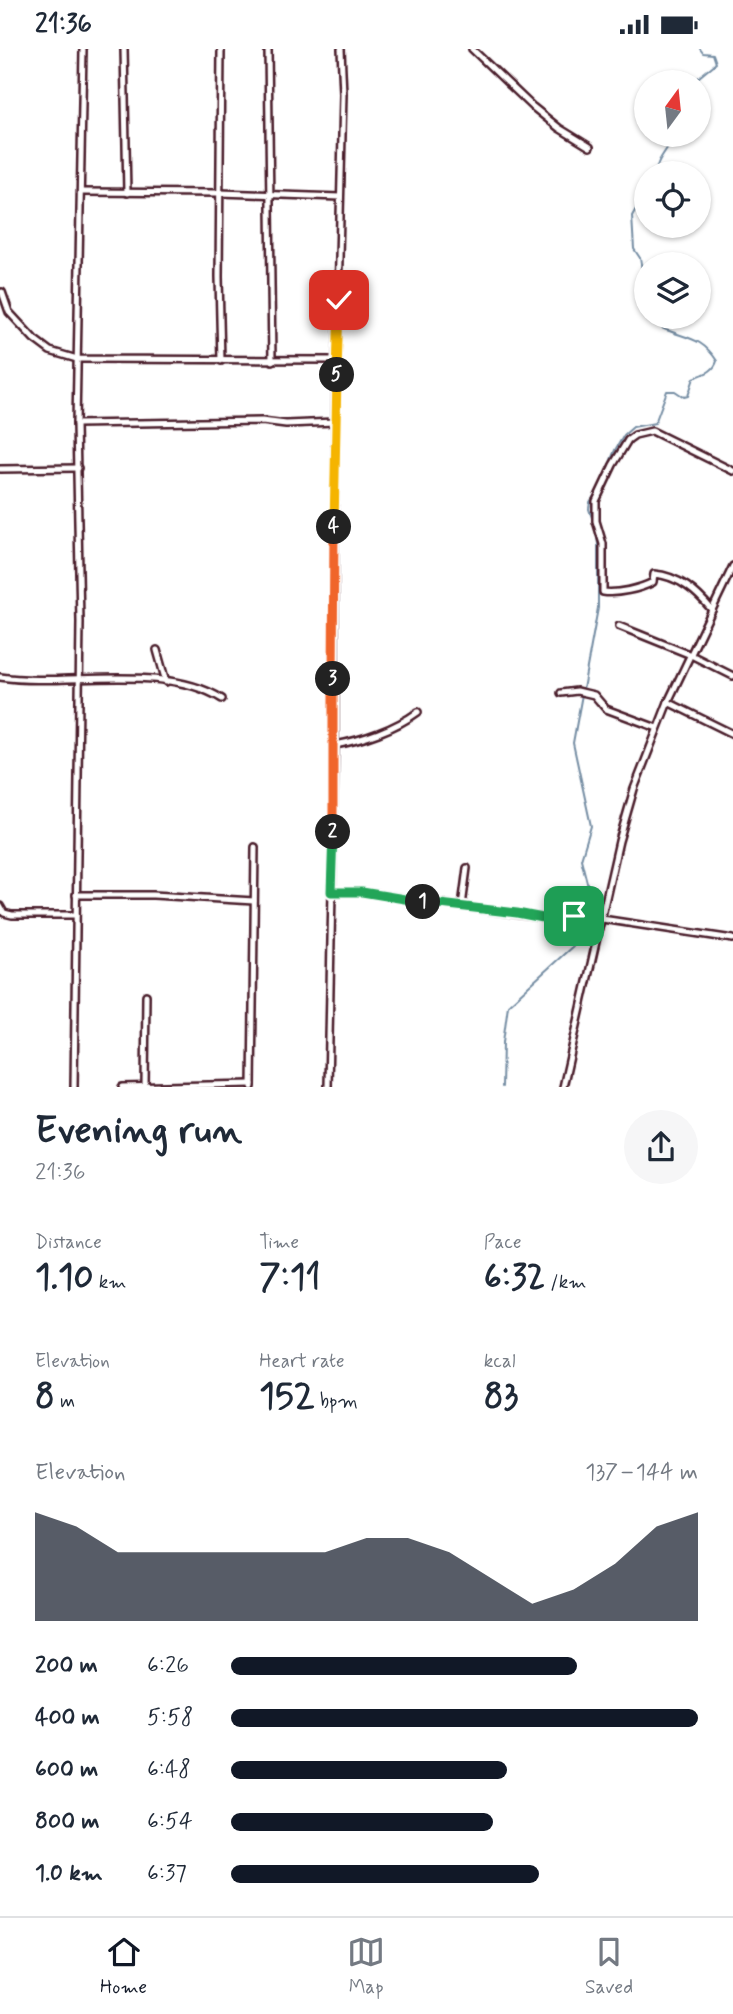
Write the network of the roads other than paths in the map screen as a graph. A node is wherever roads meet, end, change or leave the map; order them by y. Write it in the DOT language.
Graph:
graph roads {
  1 [pos="83,49"];
  2 [pos="124,49"];
  3 [pos="220,49"];
  4 [pos="268,49"];
  5 [pos="341,49"];
  6 [pos="472,49"];
  7 [pos="590,146"];
  8 [pos="81,192"];
  9 [pos="127,193"];
  10 [pos="220,193"];
  11 [pos="269,194"];
  12 [pos="340,197"];
  13 [pos="2,292"];
  14 [pos="77,359"];
  15 [pos="338,360"];
  16 [pos="221,361"];
  17 [pos="272,361"];
  18 [pos="335,422"];
  19 [pos="76,424"];
  20 [pos="78,468"];
  21 [pos="0,469"];
  22 [pos="733,471"];
  23 [pos="733,566"];
  24 [pos="712,610"];
  25 [pos="619,626"];
  26 [pos="158,650"];
  27 [pos="691,655"];
  28 [pos="733,676"];
  29 [pos="0,677"];
  30 [pos="80,678"];
  31 [pos="166,682"];
  32 [pos="561,693"];
  33 [pos="222,699"];
  34 [pos="668,702"];
  35 [pos="418,712"];
  36 [pos="657,728"];
  37 [pos="733,734"];
  38 [pos="335,745"];
  39 [pos="255,847"];
  40 [pos="467,868"];
  41 [pos="331,892"];
  42 [pos="76,895"];
  43 [pos="254,901"];
  44 [pos="0,906"];
  45 [pos="462,906"];
  46 [pos="76,915"];
  47 [pos="599,919"];
  48 [pos="733,939"];
  49 [pos="146,995"];
  50 [pos="252,1085"];
  51 [pos="145,1086"];
  52 [pos="74,1087"];
  53 [pos="122,1087"];
  54 [pos="328,1087"];
  55 [pos="563,1087"];
  1 -- 8 [label="street"];
  2 -- 9 [label="street"];
  3 -- 10 [label="street"];
  4 -- 11 [label="street"];
  5 -- 12 [label="street"];
  6 -- 7 [label="street"];
  8 -- 9 [label="street"];
  8 -- 14 [label="street"];
  9 -- 10 [label="street"];
  10 -- 11 [label="street"];
  10 -- 16 [label="street"];
  11 -- 12 [label="street"];
  11 -- 17 [label="street"];
  12 -- 15 [label="street"];
  13 -- 14 [label="street"];
  14 -- 16 [label="street"];
  14 -- 19 [label="street"];
  15 -- 17 [label="street"];
  15 -- 18 [label="street"];
  16 -- 17 [label="street"];
  18 -- 19 [label="street"];
  18 -- 38 [label="street"];
  19 -- 20 [label="street"];
  20 -- 21 [label="street"];
  20 -- 30 [label="street"];
  22 -- 24 [label="street"];
  23 -- 24 [label="street"];
  24 -- 27 [label="street"];
  25 -- 27 [label="street"];
  26 -- 31 [label="street"];
  27 -- 28 [label="street"];
  27 -- 34 [label="street"];
  29 -- 30 [label="street"];
  30 -- 31 [label="street"];
  30 -- 42 [label="street"];
  31 -- 33 [label="street"];
  32 -- 36 [label="street"];
  34 -- 36 [label="street"];
  34 -- 37 [label="street"];
  35 -- 38 [label="street"];
  36 -- 47 [label="street"];
  38 -- 41 [label="street"];
  39 -- 43 [label="street"];
  40 -- 45 [label="street"];
  41 -- 45 [label="street"];
  41 -- 54 [label="street"];
  42 -- 43 [label="street"];
  42 -- 46 [label="street"];
  43 -- 50 [label="street"];
  44 -- 46 [label="street"];
  45 -- 47 [label="street"];
  46 -- 52 [label="street"];
  47 -- 48 [label="street"];
  47 -- 55 [label="street"];
  49 -- 51 [label="street"];
  50 -- 51 [label="street"];
  51 -- 53 [label="street"];
}
